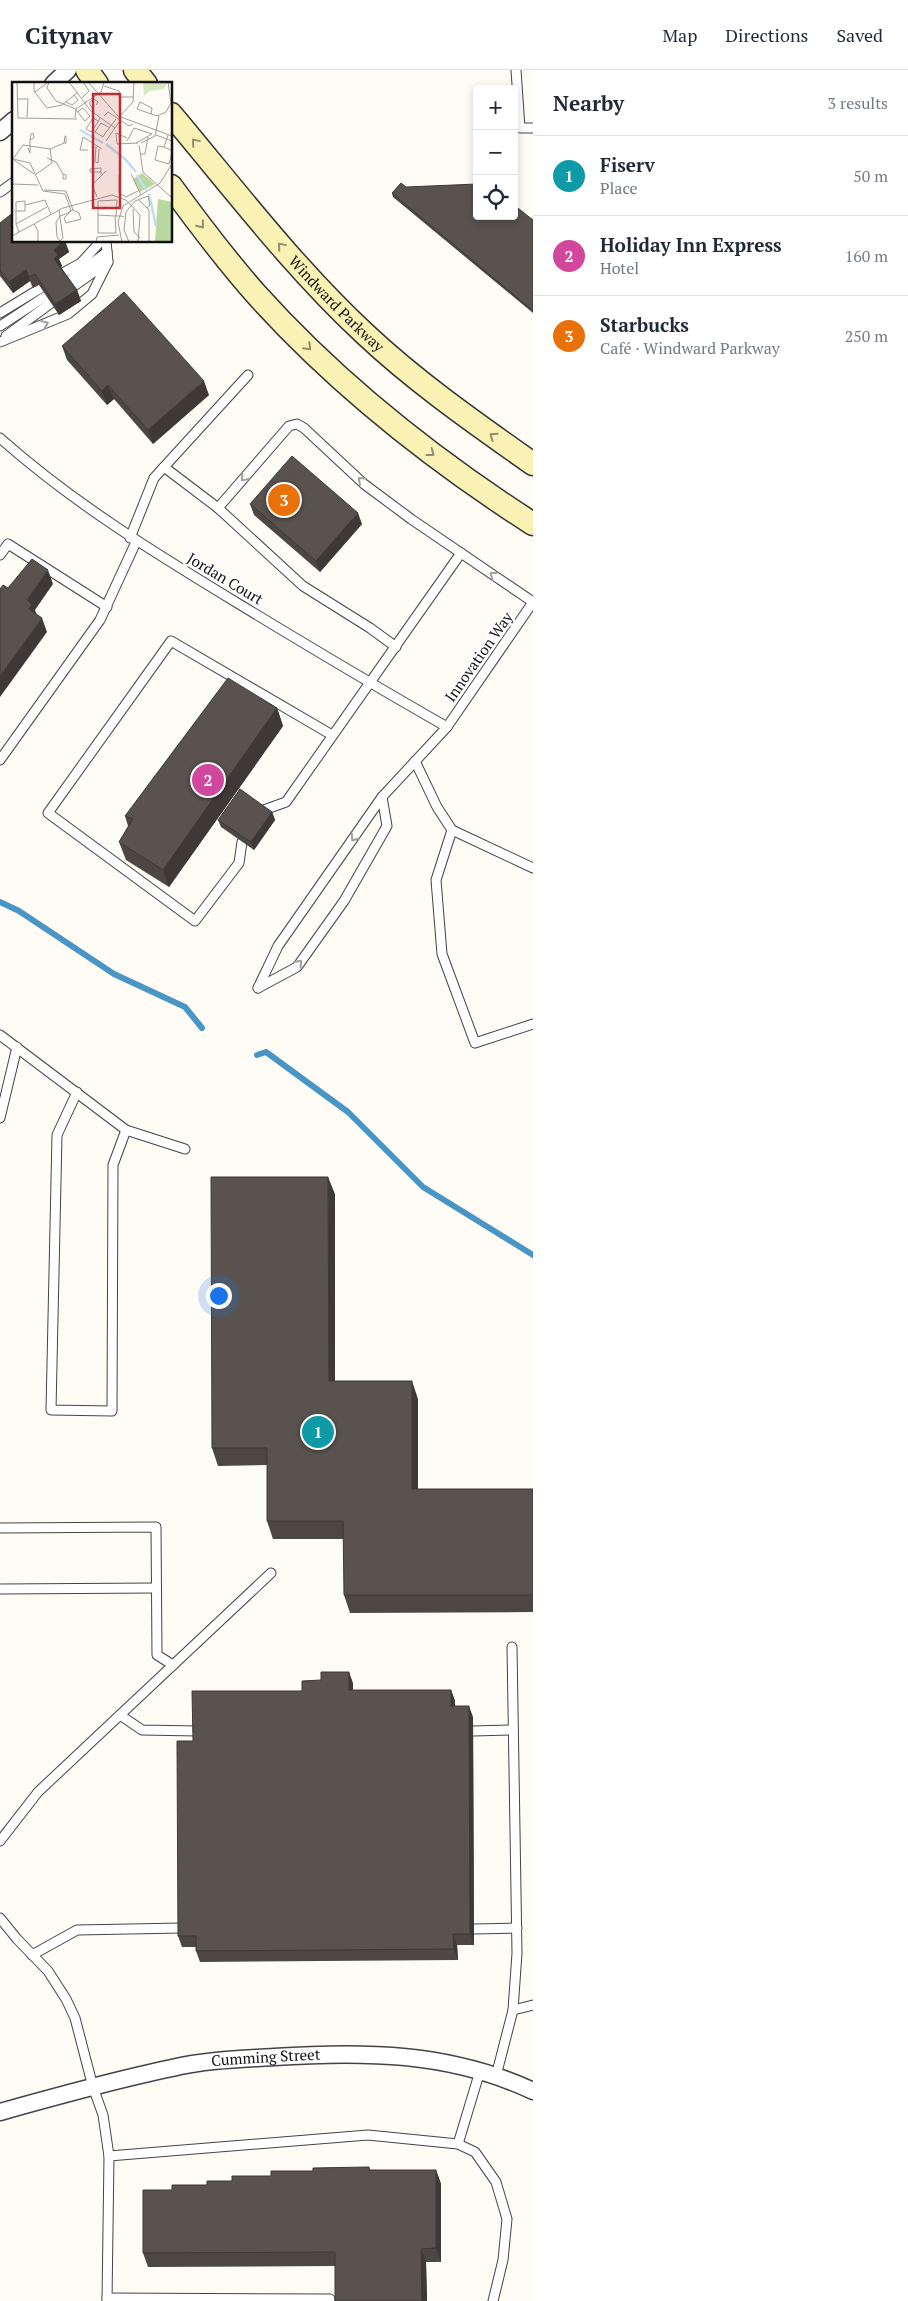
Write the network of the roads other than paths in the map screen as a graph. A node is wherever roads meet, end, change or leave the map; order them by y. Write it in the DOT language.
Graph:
graph roads {
  1 [pos="68,70"];
  2 [pos="87,70"];
  3 [pos="135,70"];
  4 [pos="516,70"];
  5 [pos="55,82"];
  6 [pos="96,82"];
  7 [pos="144,82"];
  8 [pos="172,115"];
  9 [pos="12,122"];
  10 [pos="533,128"];
  11 [pos="0,132"];
  12 [pos="12,183"];
  13 [pos="172,187"];
  14 [pos="0,192"];
  15 [pos="100,242"];
  16 [pos="106,242"];
  17 [pos="107,252"];
  18 [pos="108,262"];
  19 [pos="67,281"];
  20 [pos="46,296"];
  21 [pos="0,313"];
  22 [pos="0,326"];
  23 [pos="0,341"];
  24 [pos="248,375"];
  25 [pos="0,438"];
  26 [pos="533,464"];
  27 [pos="164,467"];
  28 [pos="218,508"];
  29 [pos="533,524"];
  30 [pos="133,540"];
  31 [pos="460,553"];
  32 [pos="0,555"];
  33 [pos="533,602"];
  34 [pos="107,607"];
  35 [pos="396,647"];
  36 [pos="370,683"];
  37 [pos="447,727"];
  38 [pos="332,735"];
  39 [pos="0,760"];
  40 [pos="415,761"];
  41 [pos="382,798"];
  42 [pos="452,830"];
  43 [pos="533,868"];
  44 [pos="533,1024"];
  45 [pos="0,1035"];
  46 [pos="17,1047"];
  47 [pos="76,1092"];
  48 [pos="0,1118"];
  49 [pos="126,1130"];
  50 [pos="185,1149"];
  51 [pos="0,1528"];
  52 [pos="271,1573"];
  53 [pos="156,1588"];
  54 [pos="0,1589"];
  55 [pos="512,1647"];
  56 [pos="173,1665"];
  57 [pos="120,1715"];
  58 [pos="513,1730"];
  59 [pos="197,1731"];
  60 [pos="473,1731"];
  61 [pos="0,1841"];
  62 [pos="0,1918"];
  63 [pos="182,1928"];
  64 [pos="517,1928"];
  65 [pos="474,1929"];
  66 [pos="32,1955"];
  67 [pos="533,2005"];
  68 [pos="513,2010"];
  69 [pos="480,2071"];
  70 [pos="496,2076"];
  71 [pos="93,2087"];
  72 [pos="533,2091"];
  73 [pos="0,2112"];
  74 [pos="458,2144"];
  75 [pos="109,2156"];
  76 [pos="330,2299"];
  77 [pos="107,2300"];
  78 [pos="493,2301"];
  1 -- 5 [label="street"];
  2 -- 6 [label="main road"];
  3 -- 7 [label="main road"];
  4 -- 10 [label="lane"];
  26 -- 8 [label="main road, Windward Parkway, one-way"];
  9 -- 11 [label="street"];
  12 -- 14 [label="lane"];
  13 -- 29 [label="main road, one-way"];
  15 -- 19 [label="lane"];
  16 -- 17 [label="lane"];
  17 -- 18 [label="lane"];
  17 -- 19 [label="lane"];
  18 -- 19 [label="lane"];
  23 -- 18 [label="lane, one-way"];
  20 -- 21 [label="lane"];
  20 -- 22 [label="lane"];
  20 -- 23 [label="lane"];
  24 -- 27 [label="lane"];
  25 -- 30 [label="lane, Jordan Court"];
  27 -- 28 [label="lane"];
  27 -- 30 [label="lane"];
  31 -- 28 [label="lane, one-way"];
  28 -- 35 [label="lane"];
  30 -- 34 [label="lane"];
  30 -- 36 [label="lane, Jordan Court"];
  33 -- 31 [label="lane, one-way"];
  31 -- 35 [label="lane"];
  32 -- 34 [label="lane"];
  33 -- 37 [label="lane, Innovation Way"];
  34 -- 39 [label="lane"];
  35 -- 36 [label="lane"];
  36 -- 37 [label="lane, Jordan Court"];
  36 -- 38 [label="lane"];
  37 -- 40 [label="lane, Innovation Way"];
  38 -- 38 [label="lane"];
  40 -- 41 [label="lane, Innovation Way"];
  40 -- 42 [label="lane"];
  41 -- 41 [label="lane, Innovation Way, one-way"];
  42 -- 43 [label="lane"];
  42 -- 44 [label="lane"];
  45 -- 46 [label="lane"];
  46 -- 47 [label="lane"];
  46 -- 48 [label="lane"];
  47 -- 49 [label="lane"];
  47 -- 49 [label="lane"];
  49 -- 50 [label="lane"];
  51 -- 53 [label="lane"];
  52 -- 56 [label="lane"];
  53 -- 54 [label="lane"];
  53 -- 56 [label="lane"];
  55 -- 58 [label="lane"];
  56 -- 57 [label="lane"];
  57 -- 59 [label="lane"];
  57 -- 61 [label="lane"];
  58 -- 60 [label="lane"];
  58 -- 64 [label="lane"];
  62 -- 66 [label="lane"];
  63 -- 66 [label="lane"];
  64 -- 65 [label="lane"];
  64 -- 68 [label="lane"];
  66 -- 71 [label="lane"];
  67 -- 68 [label="lane"];
  68 -- 70 [label="lane"];
  69 -- 70 [label="street, Cumming Street"];
  69 -- 71 [label="street, Cumming Street"];
  69 -- 74 [label="lane"];
  70 -- 72 [label="street, Cumming Street"];
  71 -- 73 [label="street, Cumming Street"];
  71 -- 75 [label="lane"];
  74 -- 75 [label="lane"];
  74 -- 78 [label="lane"];
  75 -- 77 [label="lane"];
  76 -- 77 [label="lane"];
}
